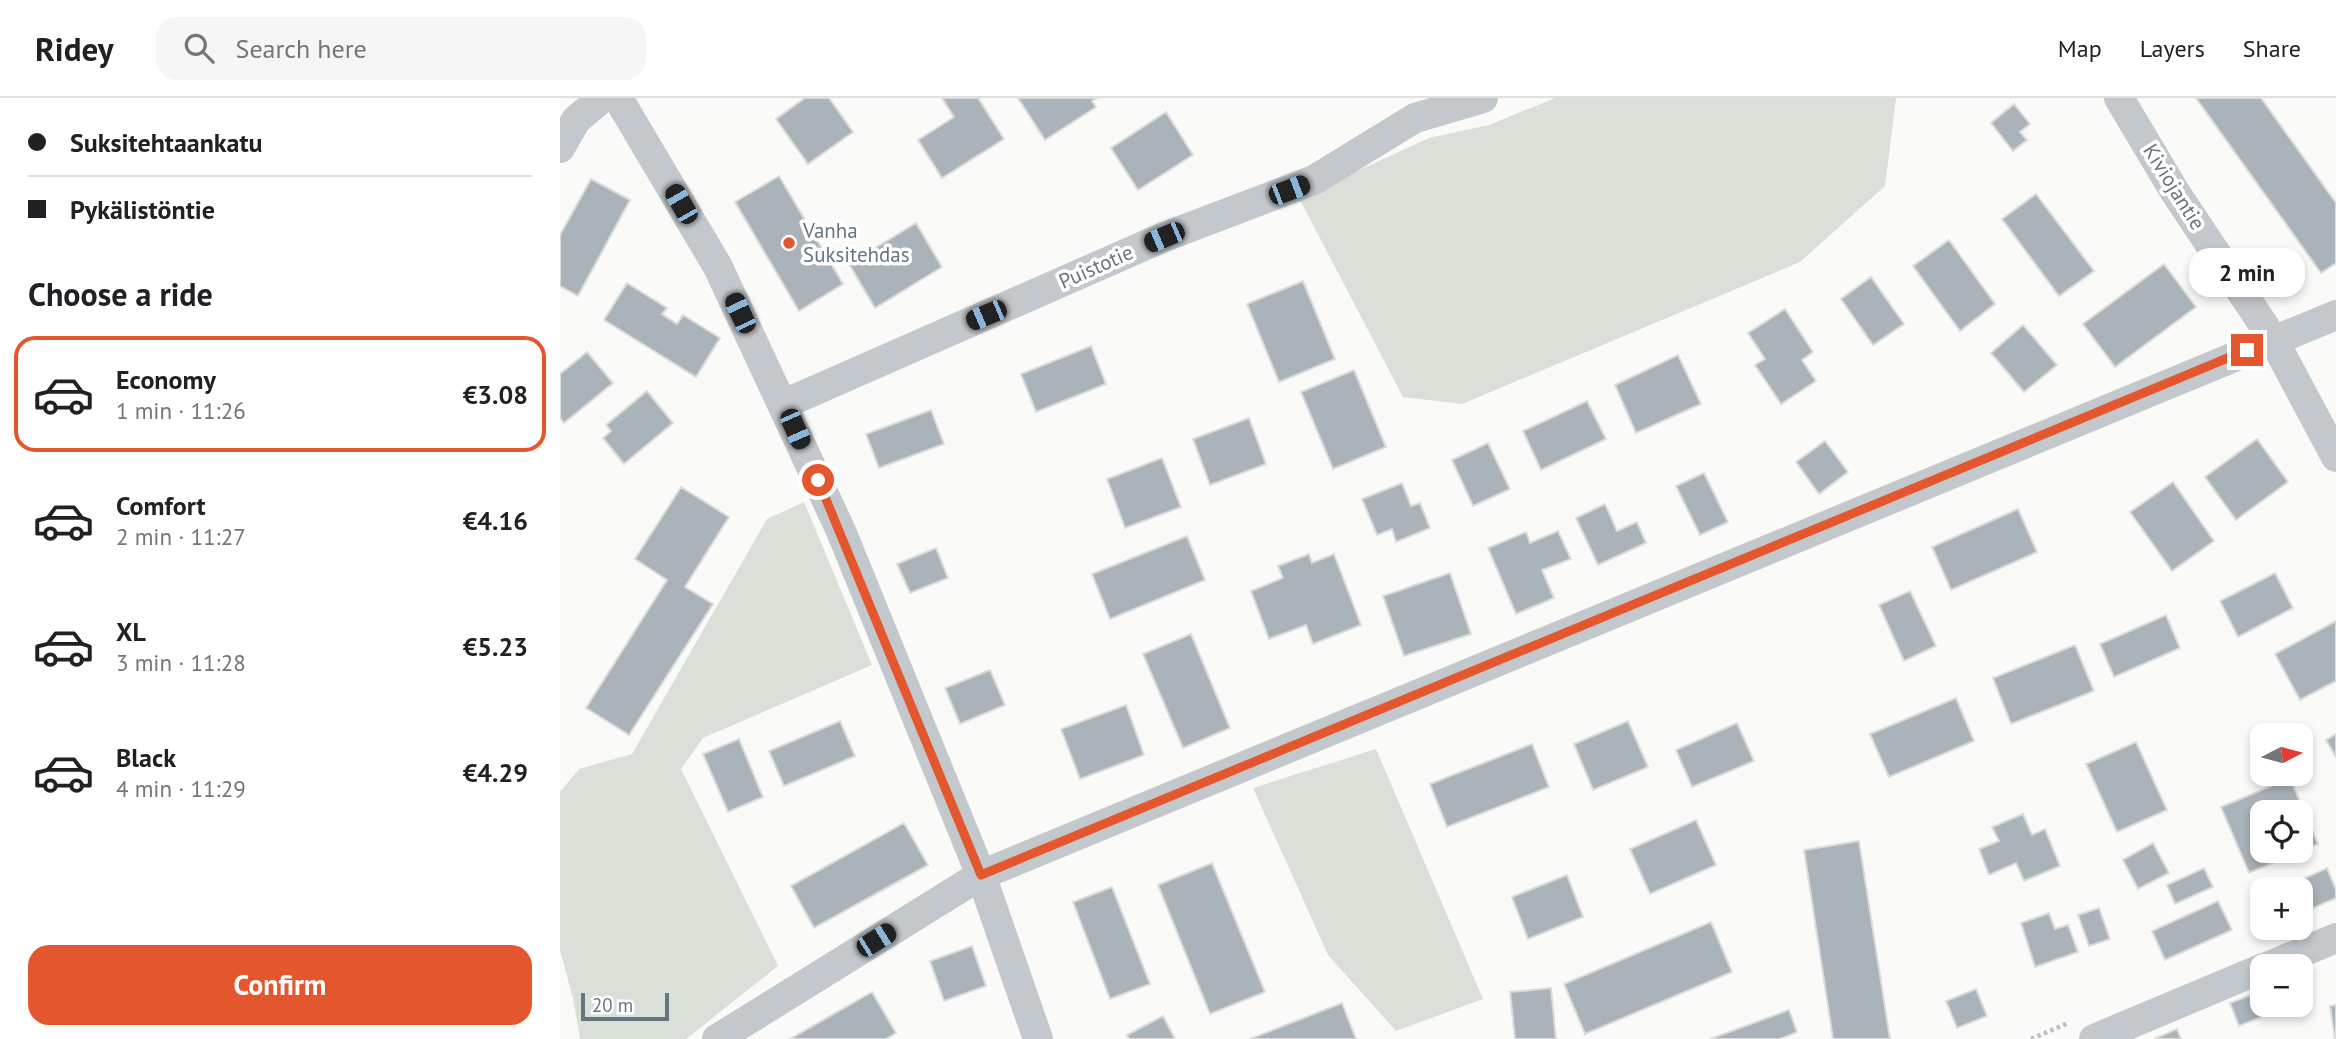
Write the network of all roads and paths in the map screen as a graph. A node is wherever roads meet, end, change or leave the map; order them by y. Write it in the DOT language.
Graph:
graph roads {
  1 [pos="602,98"];
  2 [pos="618,98"];
  3 [pos="1483,98"];
  4 [pos="2119,98"];
  5 [pos="568,114"];
  6 [pos="560,148"];
  7 [pos="2336,315"];
  8 [pos="2273,340"];
  9 [pos="784,404"];
  10 [pos="2336,457"];
  11 [pos="981,875"];
  12 [pos="2336,938"];
  13 [pos="2298,954"];
  14 [pos="2250,973"];
  15 [pos="717,1039"];
  16 [pos="1038,1039"];
  17 [pos="2094,1039"];
  1 -- 5 [label="street"];
  2 -- 9 [label="street"];
  3 -- 9 [label="street, Puistotie"];
  4 -- 8 [label="street, Kiviojantie"];
  5 -- 6 [label="street"];
  7 -- 8 [label="street"];
  8 -- 10 [label="street, Kiviojantie"];
  8 -- 11 [label="street"];
  9 -- 11 [label="street"];
  11 -- 15 [label="street"];
  11 -- 16 [label="street"];
  12 -- 13 [label="street"];
  14 -- 17 [label="street"];
}
